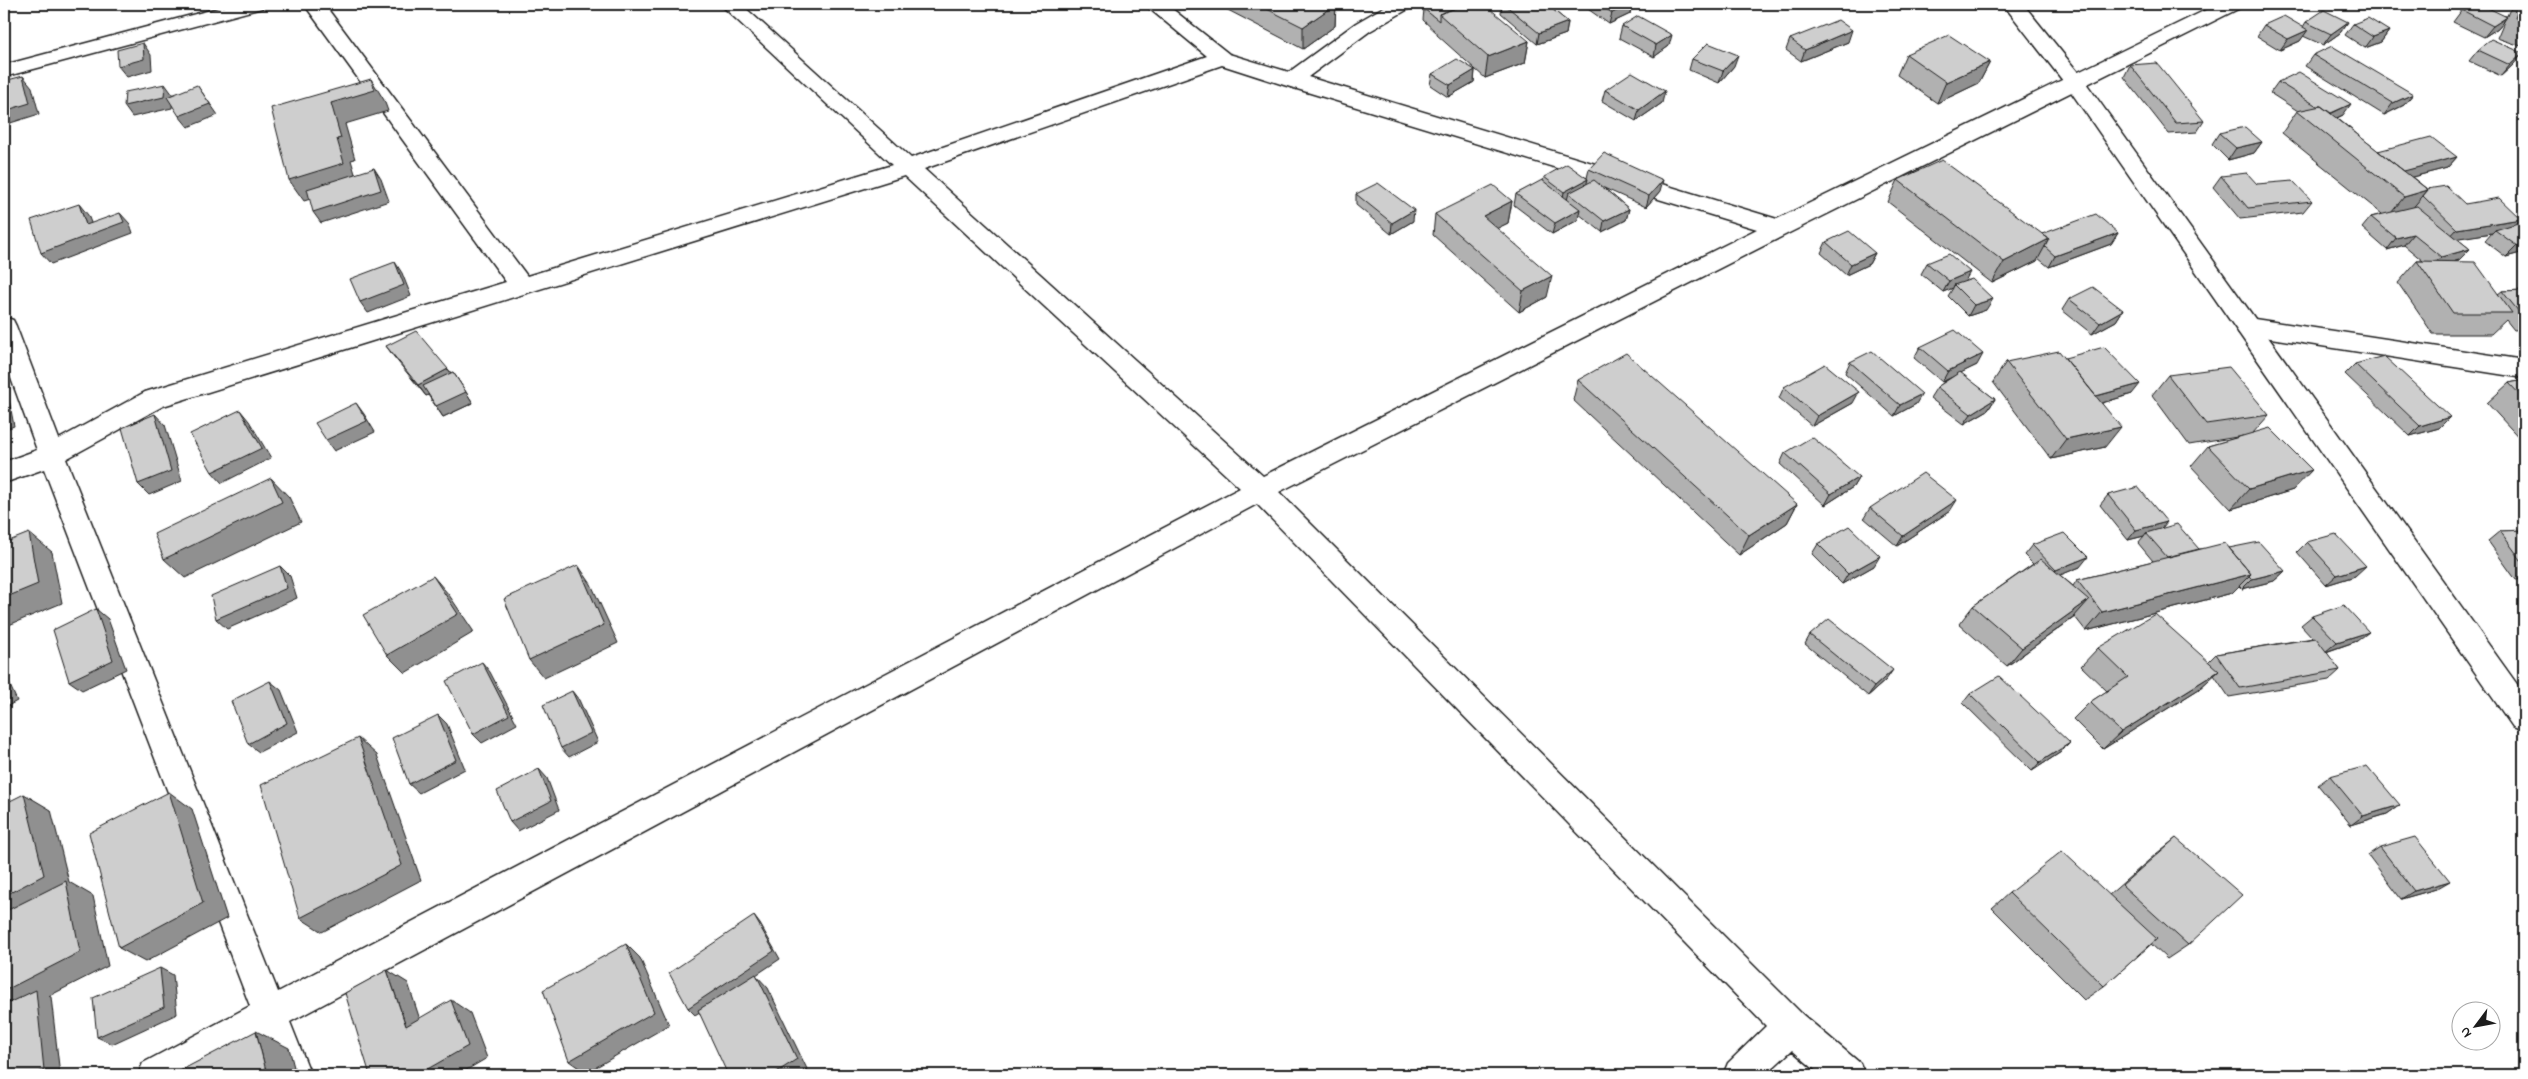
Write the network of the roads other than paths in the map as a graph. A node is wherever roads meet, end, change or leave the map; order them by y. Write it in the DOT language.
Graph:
graph roads {
  1 [pos="255,4"];
  2 [pos="314,4"];
  3 [pos="730,4"];
  4 [pos="1154,4"];
  5 [pos="1403,4"];
  6 [pos="2013,4"];
  7 [pos="2233,4"];
  8 [pos="1222,58"];
  9 [pos="4,71"];
  10 [pos="1291,80"];
  11 [pos="2074,81"];
  12 [pos="908,167"];
  13 [pos="1779,228"];
  14 [pos="522,286"];
  15 [pos="4,326"];
  16 [pos="2248,328"];
  17 [pos="2524,369"];
  18 [pos="51,455"];
  19 [pos="4,473"];
  20 [pos="1260,490"];
  21 [pos="2524,718"];
  22 [pos="272,1014"];
  23 [pos="1791,1027"];
  24 [pos="155,1075"];
  25 [pos="294,1075"];
  26 [pos="1740,1075"];
  27 [pos="1848,1075"];
  1 -- 9 [label="street"];
  2 -- 14 [label="street"];
  3 -- 12 [label="street"];
  4 -- 8 [label="street"];
  5 -- 10 [label="street"];
  6 -- 11 [label="street"];
  7 -- 11 [label="street"];
  8 -- 10 [label="street"];
  8 -- 12 [label="street"];
  10 -- 13 [label="street"];
  11 -- 13 [label="street"];
  11 -- 16 [label="street"];
  12 -- 14 [label="street"];
  12 -- 20 [label="street"];
  13 -- 20 [label="street"];
  14 -- 18 [label="street"];
  15 -- 18 [label="street"];
  16 -- 17 [label="street"];
  16 -- 21 [label="street"];
  18 -- 19 [label="street"];
  18 -- 22 [label="street"];
  20 -- 22 [label="street"];
  20 -- 23 [label="street"];
  22 -- 24 [label="street"];
  22 -- 25 [label="street"];
  23 -- 26 [label="street"];
  23 -- 27 [label="street"];
}
